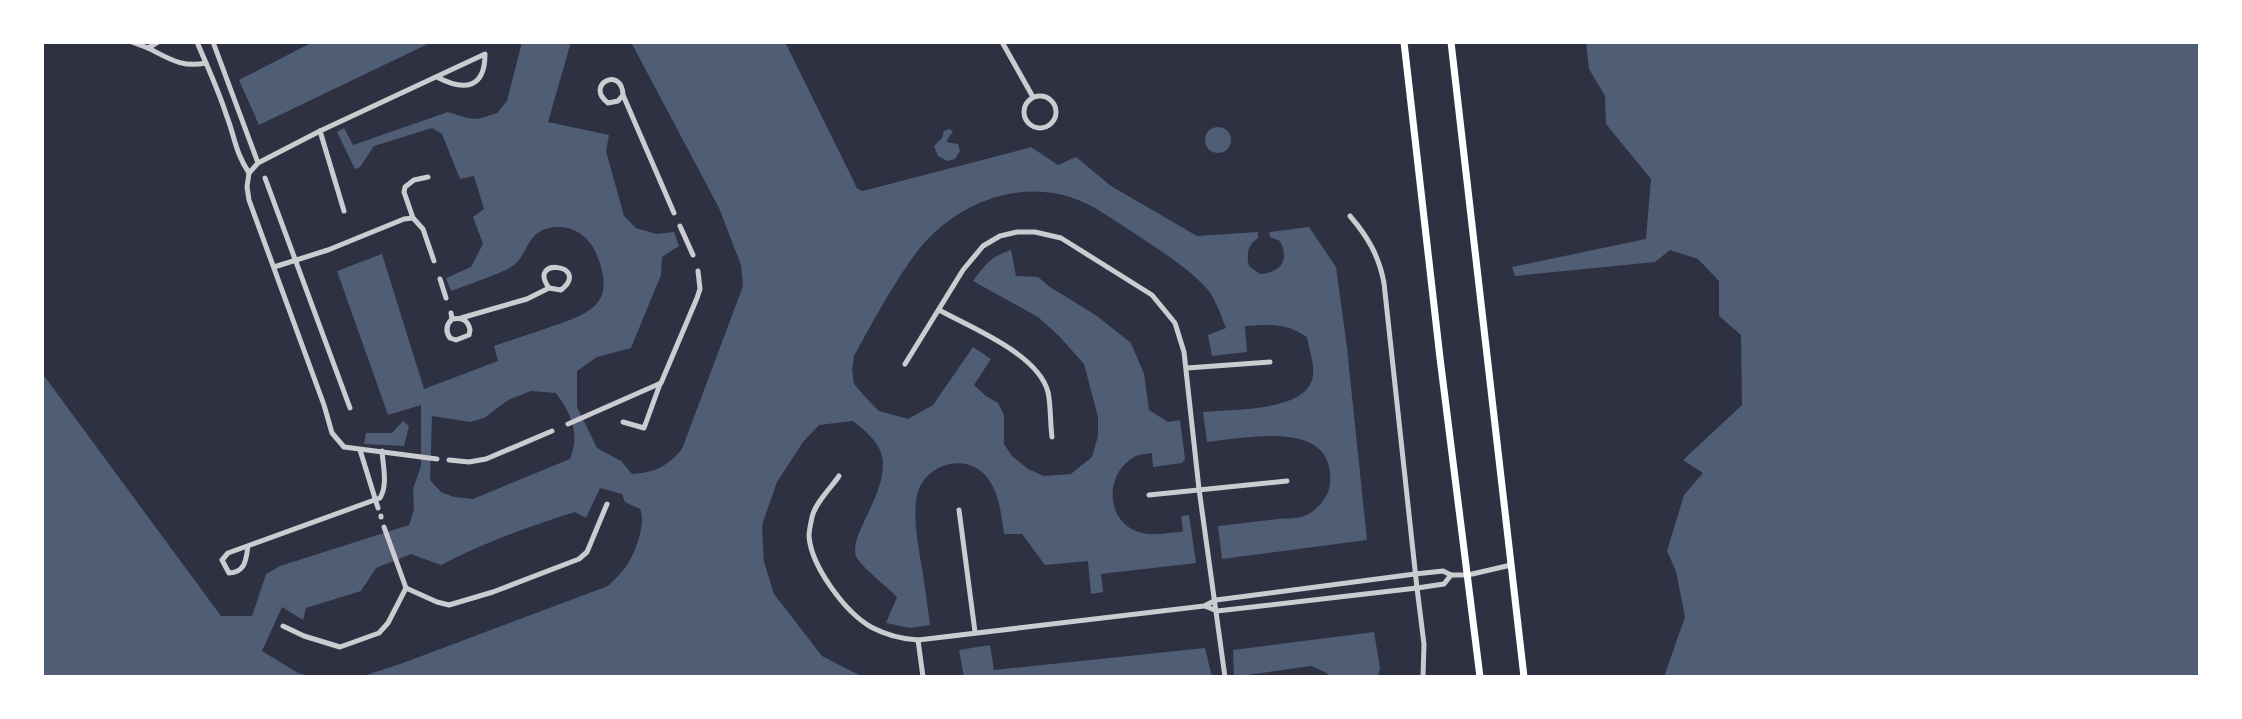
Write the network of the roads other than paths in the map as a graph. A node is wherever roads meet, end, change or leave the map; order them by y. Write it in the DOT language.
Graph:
graph roads {
  1 [pos="132,42"];
  2 [pos="158,42"];
  3 [pos="197,42"];
  4 [pos="213,42"];
  5 [pos="1002,42"];
  6 [pos="1404,42"];
  7 [pos="1451,42"];
  8 [pos="148,48"];
  9 [pos="221,62"];
  10 [pos="208,66"];
  11 [pos="437,77"];
  12 [pos="623,95"];
  13 [pos="1033,97"];
  14 [pos="320,131"];
  15 [pos="258,163"];
  16 [pos="249,173"];
  17 [pos="428,177"];
  18 [pos="265,178"];
  19 [pos="344,211"];
  20 [pos="674,213"];
  21 [pos="1350,216"];
  22 [pos="413,218"];
  23 [pos="681,228"];
  24 [pos="693,255"];
  25 [pos="296,261"];
  26 [pos="434,261"];
  27 [pos="274,267"];
  28 [pos="698,271"];
  29 [pos="440,279"];
  30 [pos="549,288"];
  31 [pos="446,298"];
  32 [pos="939,310"];
  33 [pos="461,318"];
  34 [pos="1270,362"];
  35 [pos="905,364"];
  36 [pos="1187,368"];
  37 [pos="661,383"];
  38 [pos="350,408"];
  39 [pos="623,422"];
  40 [pos="568,424"];
  41 [pos="552,431"];
  42 [pos="1052,437"];
  43 [pos="360,450"];
  44 [pos="382,451"];
  45 [pos="434,458"];
  46 [pos="449,460"];
  47 [pos="839,476"];
  48 [pos="1287,481"];
  49 [pos="1199,489"];
  50 [pos="1149,495"];
  51 [pos="376,500"];
  52 [pos="607,504"];
  53 [pos="378,508"];
  54 [pos="959,510"];
  55 [pos="385,529"];
  56 [pos="248,546"];
  57 [pos="1511,565"];
  58 [pos="1415,574"];
  59 [pos="1451,575"];
  60 [pos="1468,575"];
  61 [pos="406,588"];
  62 [pos="1417,588"];
  63 [pos="1216,600"];
  64 [pos="1204,606"];
  65 [pos="1217,611"];
  66 [pos="283,626"];
  67 [pos="975,632"];
  68 [pos="918,640"];
  69 [pos="923,677"];
  70 [pos="1225,677"];
  71 [pos="1423,677"];
  72 [pos="1480,677"];
  73 [pos="1524,677"];
  1 -- 8 [label="street"];
  2 -- 8 [label="street"];
  3 -- 10 [label="street"];
  4 -- 9 [label="street"];
  5 -- 13 [label="street"];
  6 -- 60 [label="main road"];
  7 -- 57 [label="main road"];
  8 -- 10 [label="street"];
  9 -- 10 [label="street"];
  9 -- 15 [label="street"];
  10 -- 16 [label="street"];
  11 -- 11 [label="street"];
  11 -- 14 [label="street"];
  12 -- 12 [label="street"];
  12 -- 20 [label="street"];
  13 -- 13 [label="street"];
  14 -- 15 [label="street"];
  14 -- 19 [label="street"];
  15 -- 16 [label="street"];
  16 -- 27 [label="street"];
  17 -- 22 [label="street"];
  18 -- 25 [label="street"];
  21 -- 58 [label="street"];
  22 -- 25 [label="street"];
  22 -- 26 [label="street"];
  23 -- 24 [label="street"];
  25 -- 27 [label="street"];
  25 -- 38 [label="street"];
  27 -- 43 [label="street"];
  28 -- 37 [label="street"];
  29 -- 31 [label="street"];
  30 -- 30 [label="street"];
  30 -- 33 [label="street"];
  32 -- 35 [label="street"];
  32 -- 36 [label="street"];
  32 -- 42 [label="street"];
  33 -- 33 [label="street"];
  34 -- 36 [label="street"];
  36 -- 49 [label="street"];
  37 -- 39 [label="street"];
  37 -- 40 [label="street"];
  41 -- 46 [label="street"];
  43 -- 44 [label="street"];
  43 -- 51 [label="street"];
  44 -- 45 [label="street"];
  44 -- 51 [label="street"];
  47 -- 68 [label="street"];
  48 -- 49 [label="street"];
  49 -- 50 [label="street"];
  49 -- 63 [label="street"];
  51 -- 53 [label="street"];
  51 -- 56 [label="street"];
  52 -- 61 [label="street"];
  54 -- 67 [label="street"];
  55 -- 61 [label="street"];
  56 -- 56 [label="street"];
  57 -- 60 [label="street"];
  57 -- 73 [label="main road"];
  58 -- 59 [label="street"];
  58 -- 62 [label="street"];
  58 -- 63 [label="street"];
  59 -- 60 [label="street"];
  59 -- 62 [label="street"];
  60 -- 72 [label="main road"];
  61 -- 66 [label="street"];
  62 -- 65 [label="street"];
  62 -- 71 [label="street"];
  63 -- 64 [label="street"];
  63 -- 65 [label="street"];
  64 -- 65 [label="street"];
  64 -- 67 [label="street"];
  65 -- 70 [label="street"];
  67 -- 68 [label="street"];
  68 -- 69 [label="street"];
}
